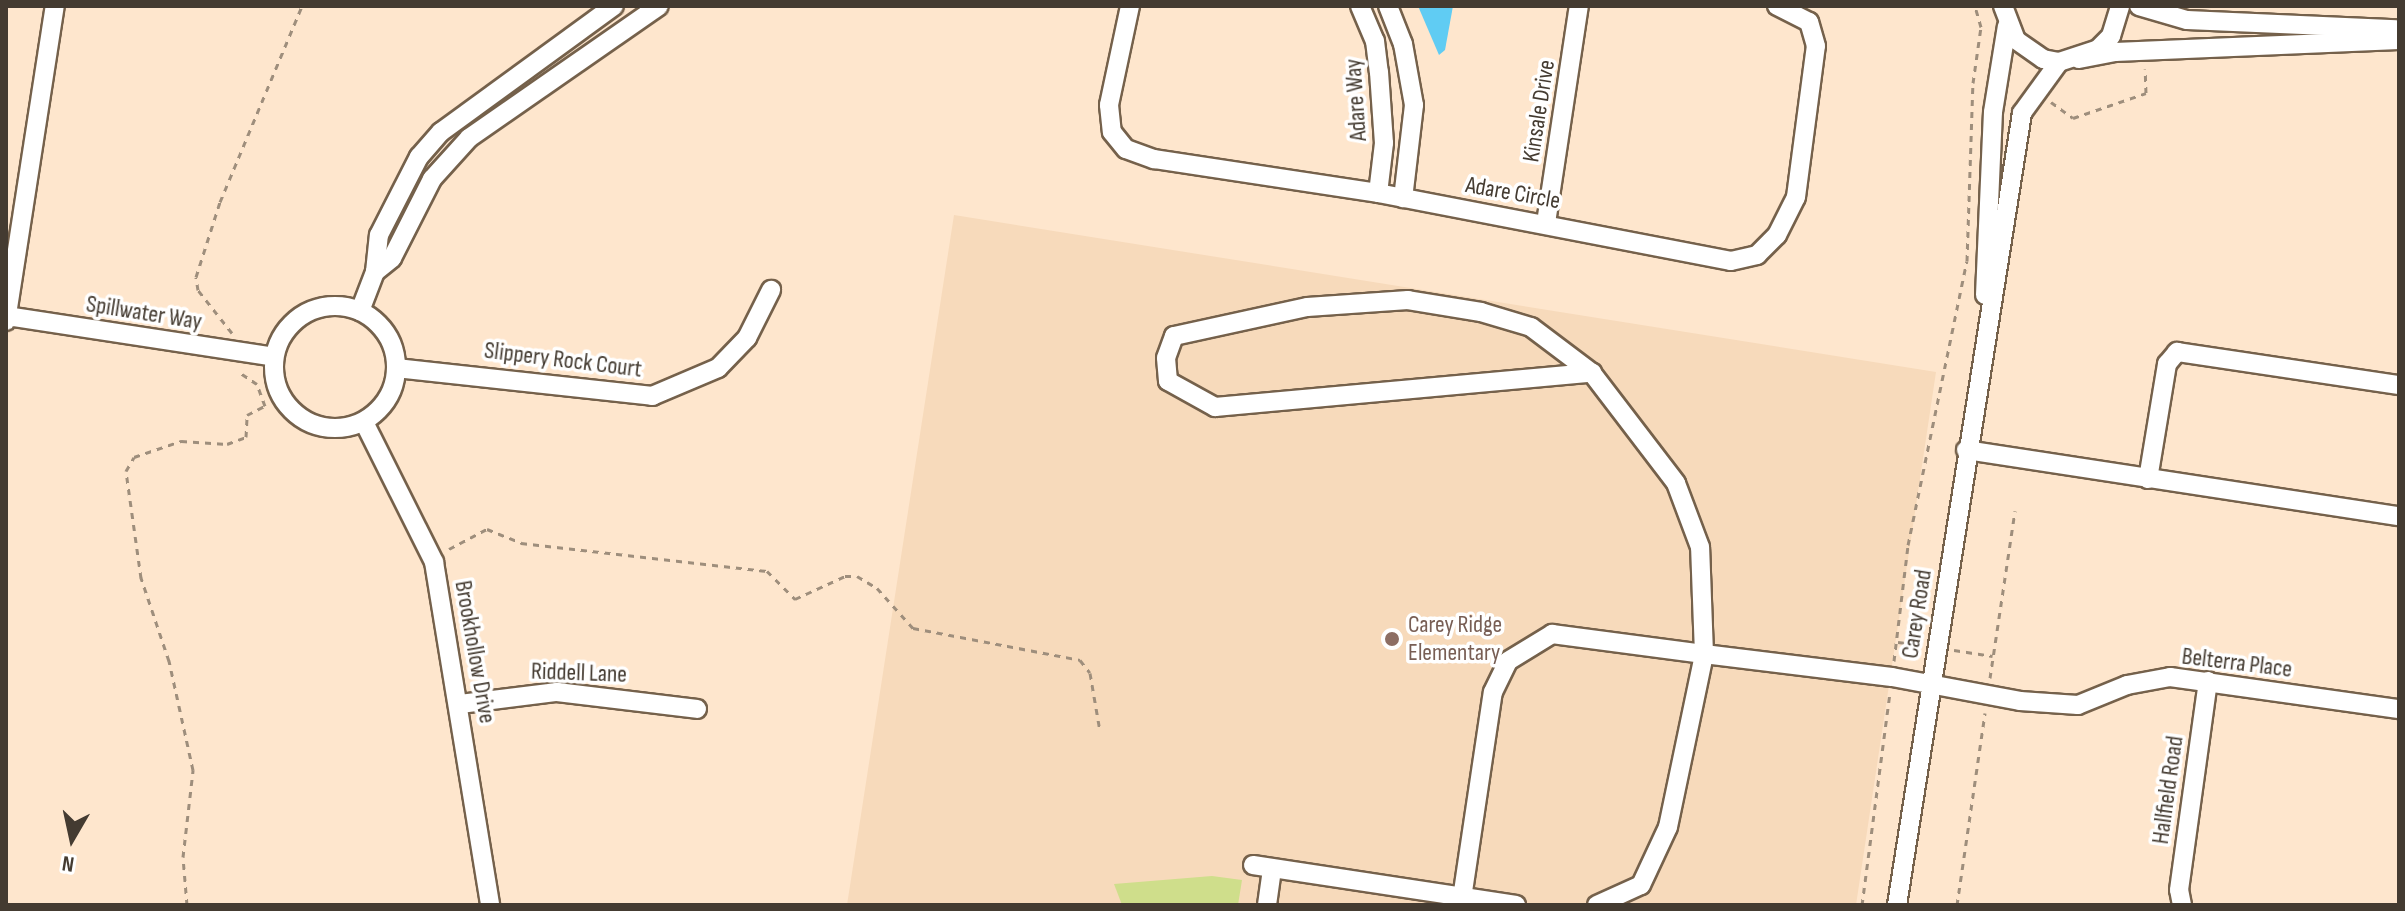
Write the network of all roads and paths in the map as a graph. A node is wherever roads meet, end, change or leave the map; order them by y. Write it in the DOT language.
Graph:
graph roads {
  1 [pos="55,6"];
  2 [pos="302,6"];
  3 [pos="614,6"];
  4 [pos="659,6"];
  5 [pos="1130,6"];
  6 [pos="1360,6"];
  7 [pos="1388,6"];
  8 [pos="1579,6"];
  9 [pos="1777,6"];
  10 [pos="1975,6"];
  11 [pos="2120,6"];
  12 [pos="2139,6"];
  13 [pos="2003,12"];
  14 [pos="589,29"];
  15 [pos="2399,29"];
  16 [pos="2399,40"];
  17 [pos="605,42"];
  18 [pos="2079,59"];
  19 [pos="2059,62"];
  20 [pos="2144,64"];
  21 [pos="2047,99"];
  22 [pos="488,110"];
  23 [pos="413,166"];
  24 [pos="432,179"];
  25 [pos="1378,193"];
  26 [pos="1403,198"];
  27 [pos="1546,223"];
  28 [pos="375,272"];
  29 [pos="771,290"];
  30 [pos="360,311"];
  31 [pos="6,319"];
  32 [pos="1984,329"];
  33 [pos="230,350"];
  34 [pos="274,357"];
  35 [pos="396,368"];
  36 [pos="1592,373"];
  37 [pos="2399,385"];
  38 [pos="364,422"];
  39 [pos="1966,450"];
  40 [pos="2148,479"];
  41 [pos="2399,516"];
  42 [pos="449,549"];
  43 [pos="1704,654"];
  44 [pos="1892,677"];
  45 [pos="2208,681"];
  46 [pos="1930,686"];
  47 [pos="460,704"];
  48 [pos="697,709"];
  49 [pos="2399,709"];
  50 [pos="1100,731"];
  51 [pos="1253,865"];
  52 [pos="1272,868"];
  53 [pos="1462,901"];
  54 [pos="187,905"];
  55 [pos="490,905"];
  56 [pos="1267,905"];
  57 [pos="1516,905"];
  58 [pos="1597,905"];
  59 [pos="1862,905"];
  60 [pos="1897,905"];
  61 [pos="2182,905"];
  1 -- 31 [label="street"];
  2 -- 33 [label="path"];
  3 -- 14 [label="street"];
  4 -- 17 [label="street"];
  5 -- 25 [label="street, Adare Circle"];
  6 -- 25 [label="street, Adare Way"];
  7 -- 26 [label="street"];
  8 -- 27 [label="street, Kinsale Drive"];
  9 -- 27 [label="street, Adare Circle"];
  10 -- 44 [label="path"];
  11 -- 18 [label="street"];
  12 -- 15 [label="street"];
  13 -- 19 [label="street"];
  13 -- 32 [label="street, Carey Road"];
  14 -- 17 [label="street"];
  14 -- 22 [label="street"];
  16 -- 18 [label="street"];
  17 -- 22 [label="street"];
  18 -- 19 [label="street"];
  19 -- 32 [label="street, Carey Road"];
  20 -- 21 [label="path"];
  22 -- 23 [label="street"];
  22 -- 24 [label="street"];
  23 -- 24 [label="street"];
  23 -- 28 [label="street"];
  24 -- 28 [label="street"];
  25 -- 26 [label="street, Adare Circle"];
  26 -- 27 [label="street, Adare Circle"];
  28 -- 30 [label="street"];
  29 -- 35 [label="street, Slippery Rock Court"];
  30 -- 34 [label="street"];
  30 -- 35 [label="street"];
  31 -- 33 [label="street, Spillwater Way"];
  32 -- 39 [label="street, Carey Road"];
  33 -- 34 [label="street, Spillwater Way"];
  33 -- 54 [label="path"];
  34 -- 38 [label="street"];
  35 -- 38 [label="street"];
  36 -- 36 [label="street"];
  36 -- 43 [label="street"];
  37 -- 40 [label="street"];
  38 -- 47 [label="street, Brookhollow Drive"];
  39 -- 40 [label="street"];
  39 -- 46 [label="street, Carey Road"];
  40 -- 41 [label="street"];
  42 -- 50 [label="path"];
  43 -- 44 [label="street, Belterra Place"];
  43 -- 53 [label="street, Belterra Place"];
  43 -- 58 [label="street"];
  44 -- 46 [label="street, Belterra Place"];
  44 -- 59 [label="path"];
  45 -- 46 [label="street, Belterra Place"];
  45 -- 49 [label="street, Belterra Place"];
  45 -- 61 [label="street, Hallfield Road"];
  46 -- 60 [label="street, Carey Road"];
  47 -- 48 [label="street, Riddell Lane"];
  47 -- 55 [label="street, Brookhollow Drive"];
  51 -- 52 [label="street"];
  52 -- 53 [label="street"];
  52 -- 56 [label="street"];
  53 -- 57 [label="street"];
}
